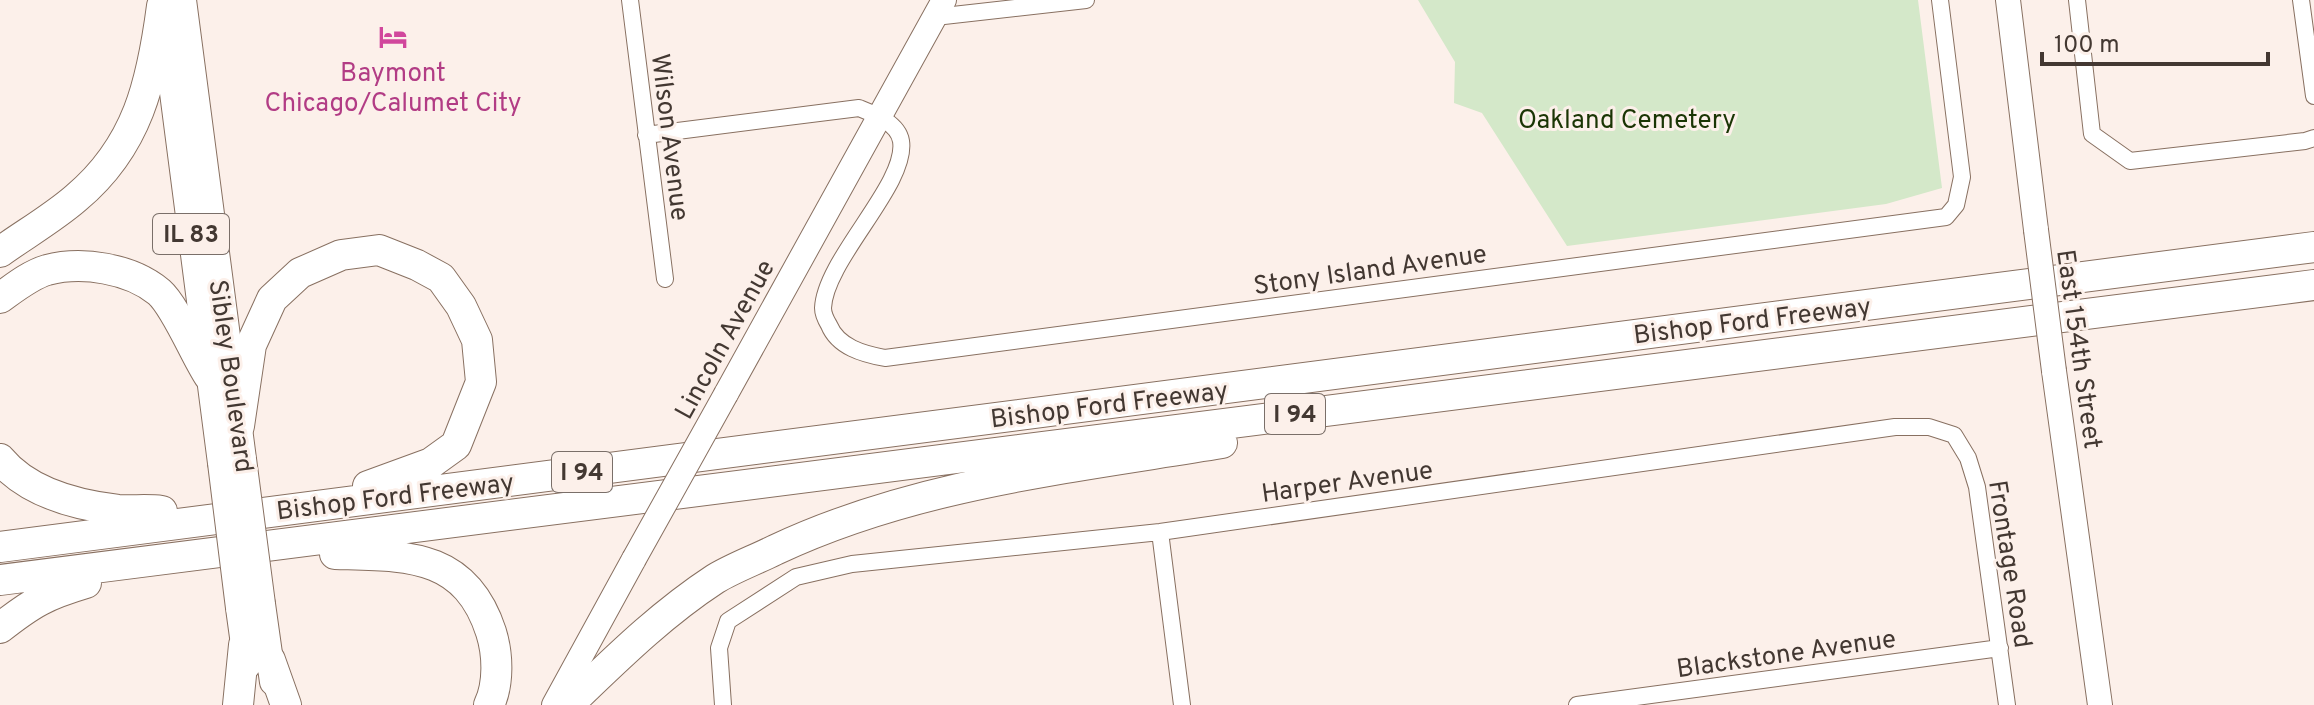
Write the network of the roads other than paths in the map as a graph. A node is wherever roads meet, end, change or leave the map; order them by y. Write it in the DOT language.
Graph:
graph roads {
  1 [pos="630,0"];
  2 [pos="1086,0"];
  3 [pos="1940,0"];
  4 [pos="2008,0"];
  5 [pos="2077,0"];
  6 [pos="2301,0"];
  7 [pos="169,2"];
  8 [pos="940,8"];
  9 [pos="2314,96"];
  10 [pos="878,116"];
  11 [pos="646,135"];
  12 [pos="2314,138"];
  13 [pos="2314,247"];
  14 [pos="0,252"];
  15 [pos="665,279"];
  16 [pos="2314,285"];
  17 [pos="0,298"];
  18 [pos="209,376"];
  19 [pos="1456,393"];
  20 [pos="239,426"];
  21 [pos="1954,435"];
  22 [pos="0,459"];
  23 [pos="232,461"];
  24 [pos="330,504"];
  25 [pos="215,519"];
  26 [pos="1160,532"];
  27 [pos="277,546"];
  28 [pos="0,547"];
  29 [pos="139,563"];
  30 [pos="0,580"];
  31 [pos="0,628"];
  32 [pos="2000,648"];
  33 [pos="257,652"];
  34 [pos="238,705"];
  35 [pos="252,705"];
  36 [pos="276,705"];
  37 [pos="286,705"];
  38 [pos="489,705"];
  39 [pos="554,705"];
  40 [pos="568,705"];
  41 [pos="723,705"];
  42 [pos="1182,705"];
  43 [pos="1577,705"];
  44 [pos="2007,705"];
  45 [pos="2100,705"];
  1 -- 11 [label="street, Wilson Avenue"];
  2 -- 8 [label="street"];
  3 -- 10 [label="street, Stony Island Avenue"];
  4 -- 45 [label="street, East 154th Street, bridge"];
  5 -- 12 [label="street"];
  6 -- 9 [label="street"];
  7 -- 14 [label="highway"];
  7 -- 18 [label="main road, Sibley Boulevard / IL 83"];
  7 -- 20 [label="main road, Sibley Boulevard"];
  8 -- 10 [label="street, Lincoln Avenue"];
  10 -- 11 [label="street"];
  10 -- 39 [label="street, Lincoln Avenue, bridge"];
  11 -- 15 [label="street, Wilson Avenue"];
  13 -- 24 [label="highway, Bishop Ford Freeway / I 94"];
  16 -- 19 [label="highway, Bishop Ford Freeway / I 94"];
  17 -- 18 [label="highway"];
  18 -- 23 [label="main road, Sibley Boulevard / IL 83"];
  19 -- 27 [label="highway, Bishop Ford Freeway / I 94"];
  19 -- 40 [label="highway"];
  20 -- 23 [label="main road, Sibley Boulevard"];
  20 -- 24 [label="highway"];
  21 -- 26 [label="street, Harper Avenue"];
  21 -- 32 [label="street, Frontage Road"];
  22 -- 25 [label="highway"];
  23 -- 33 [label="main road, IL 83, bridge"];
  24 -- 25 [label="highway, Bishop Ford Freeway / I 94"];
  25 -- 28 [label="highway, Bishop Ford Freeway / I 94"];
  26 -- 41 [label="street, Harper Avenue"];
  26 -- 42 [label="street"];
  27 -- 29 [label="highway, Bishop Ford Freeway / I 94"];
  27 -- 38 [label="highway"];
  29 -- 30 [label="highway, Bishop Ford Freeway / I 94"];
  29 -- 31 [label="highway"];
  32 -- 43 [label="street, Blackstone Avenue"];
  32 -- 44 [label="street, Frontage Road"];
  33 -- 34 [label="highway"];
  33 -- 35 [label="main road, IL 83"];
  33 -- 36 [label="main road"];
  33 -- 37 [label="highway"];
}
